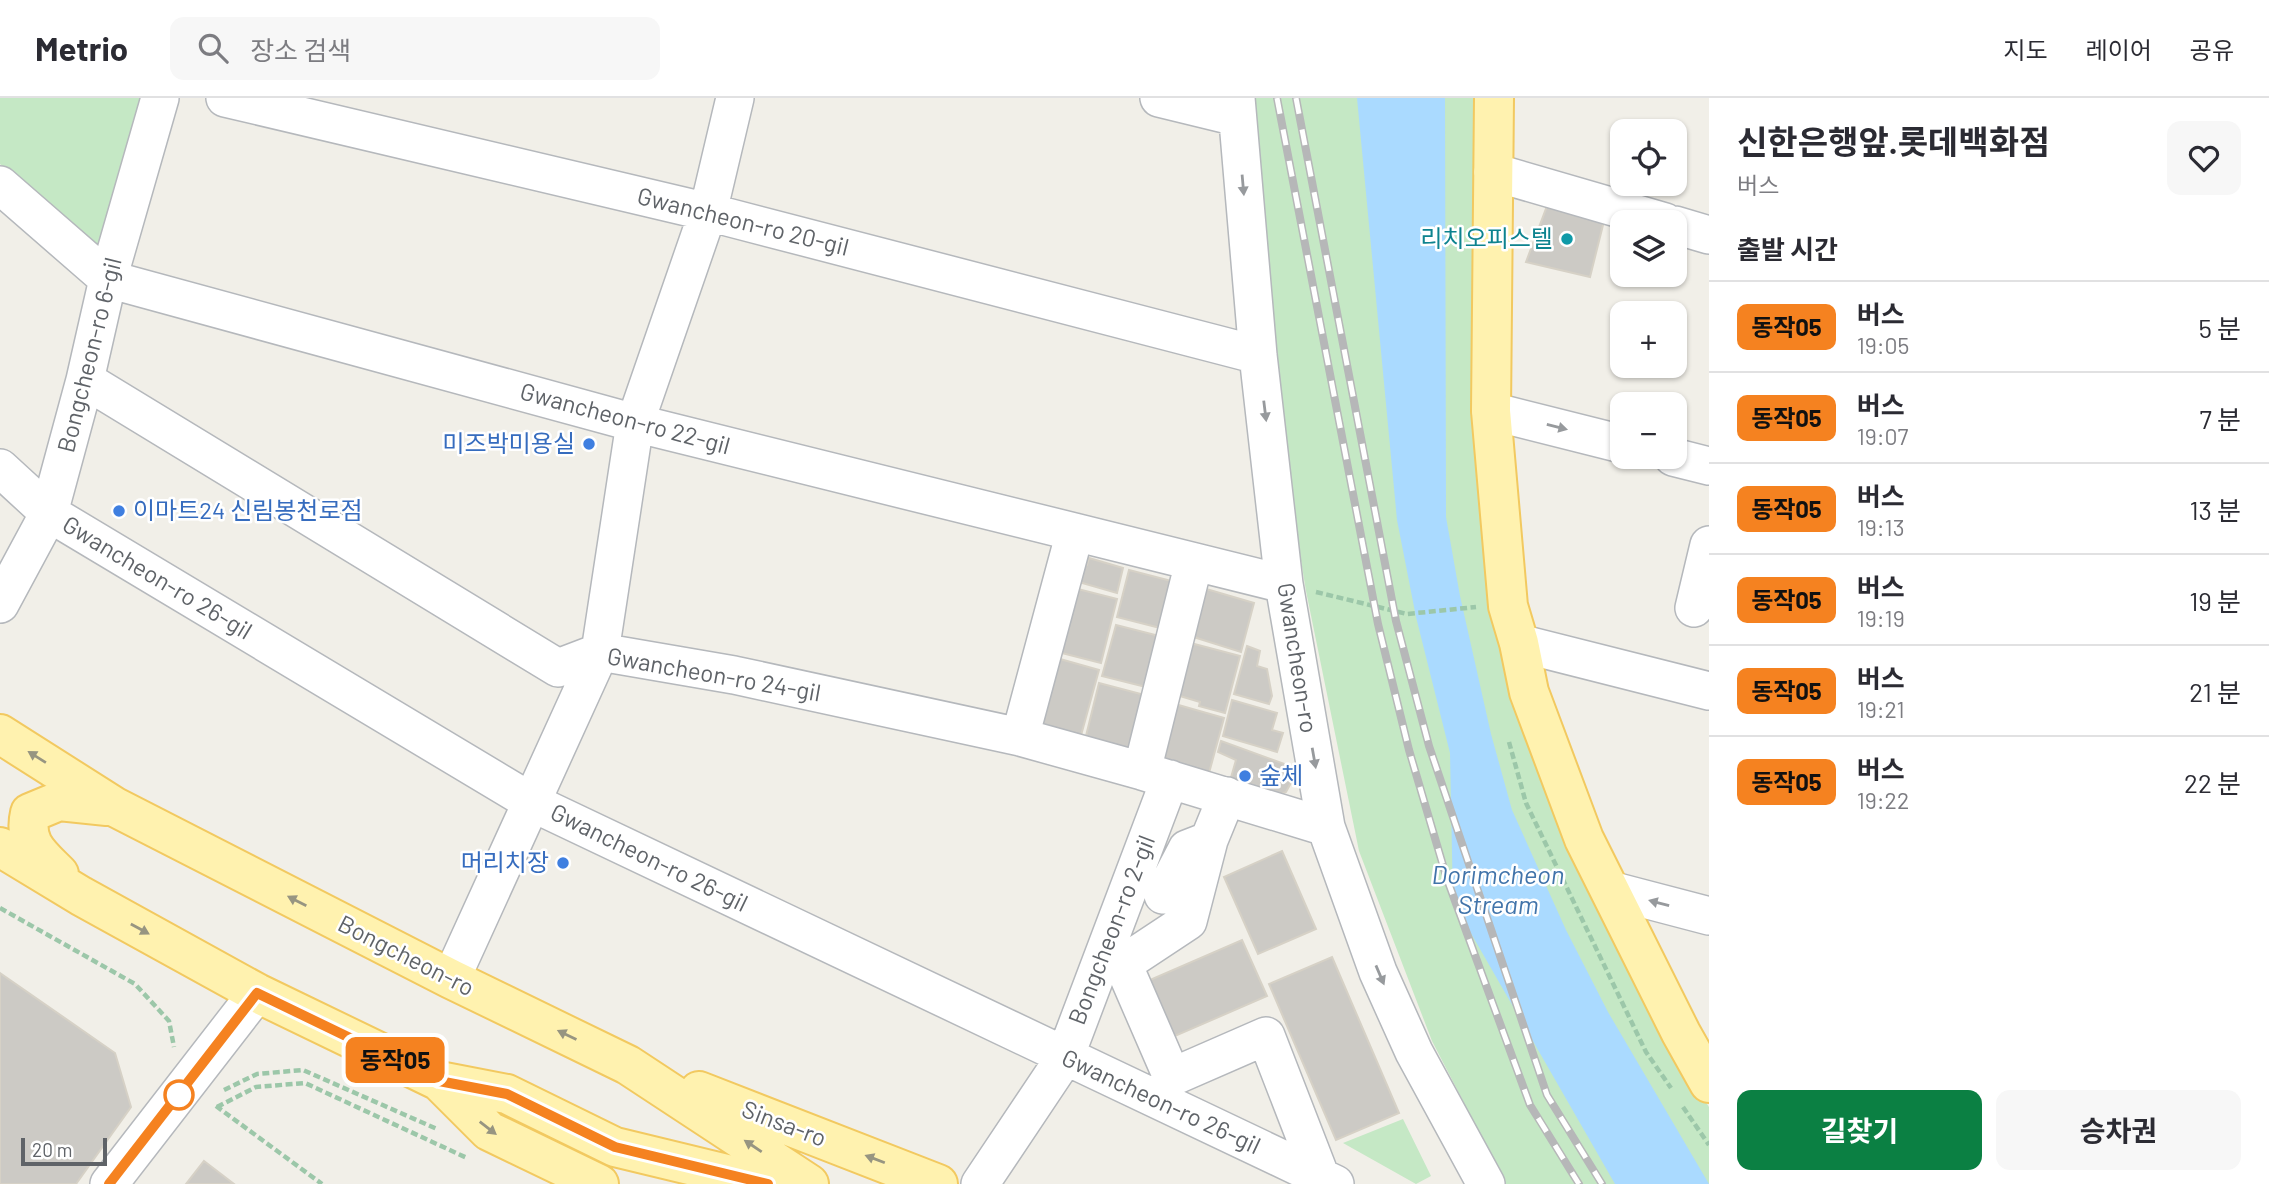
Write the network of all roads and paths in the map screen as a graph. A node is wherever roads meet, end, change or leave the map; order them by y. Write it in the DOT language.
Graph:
graph roads {
  1 [pos="160,98"];
  2 [pos="225,98"];
  3 [pos="735,98"];
  4 [pos="1159,98"];
  5 [pos="1494,98"];
  6 [pos="1237,107"];
  7 [pos="1493,172"];
  8 [pos="0,185"];
  9 [pos="1624,210"];
  10 [pos="708,212"];
  11 [pos="1687,229"];
  12 [pos="1709,235"];
  13 [pos="108,279"];
  14 [pos="1258,355"];
  15 [pos="85,380"];
  16 [pos="1491,411"];
  17 [pos="635,423"];
  18 [pos="1610,441"];
  19 [pos="1687,460"];
  20 [pos="1709,466"];
  21 [pos="0,468"];
  22 [pos="49,513"];
  23 [pos="1075,532"];
  24 [pos="1709,545"];
  25 [pos="1194,562"];
  26 [pos="1284,584"];
  27 [pos="0,604"];
  28 [pos="1471,608"];
  29 [pos="1694,608"];
  30 [pos="1519,643"];
  31 [pos="600,652"];
  32 [pos="1709,691"];
  33 [pos="0,734"];
  34 [pos="1020,737"];
  35 [pos="1156,775"];
  36 [pos="1227,796"];
  37 [pos="533,803"];
  38 [pos="116,807"];
  39 [pos="1326,827"];
  40 [pos="1209,840"];
  41 [pos="0,847"];
  42 [pos="1610,890"];
  43 [pos="1163,895"];
  44 [pos="80,896"];
  45 [pos="0,908"];
  46 [pos="1709,916"];
  47 [pos="451,979"];
  48 [pos="257,993"];
  49 [pos="1065,1057"];
  50 [pos="628,1065"];
  51 [pos="191,1079"];
  52 [pos="1708,1080"];
  53 [pos="439,1081"];
  54 [pos="217,1107"];
  55 [pos="440,1130"];
  56 [pos="475,1162"];
  57 [pos="1328,1181"];
  58 [pos="109,1184"];
  59 [pos="322,1184"];
  60 [pos="599,1184"];
  61 [pos="768,1184"];
  62 [pos="809,1184"];
  63 [pos="939,1184"];
  64 [pos="980,1184"];
  65 [pos="1486,1184"];
  1 -- 13 [label="street, Bongcheon-ro 6-gil"];
  2 -- 10 [label="street, Gwancheon-ro 20-gil"];
  3 -- 10 [label="street"];
  4 -- 6 [label="street"];
  5 -- 7 [label="main road"];
  6 -- 14 [label="street, Gwancheon-ro, one-way"];
  7 -- 9 [label="street"];
  7 -- 16 [label="main road"];
  8 -- 13 [label="street, Gwancheon-ro 22-gil"];
  10 -- 14 [label="street, Gwancheon-ro 20-gil"];
  10 -- 17 [label="street"];
  11 -- 12 [label="street"];
  13 -- 15 [label="street, Bongcheon-ro 6-gil"];
  13 -- 17 [label="street, Gwancheon-ro 22-gil"];
  14 -- 26 [label="street, Gwancheon-ro, one-way"];
  15 -- 22 [label="street, Bongcheon-ro 6-gil"];
  15 -- 31 [label="street, Gwancheon-ro 24-gil"];
  16 -- 18 [label="street, one-way"];
  16 -- 30 [label="main road"];
  17 -- 23 [label="street, Gwancheon-ro 22-gil"];
  17 -- 31 [label="street"];
  19 -- 20 [label="street"];
  21 -- 22 [label="street, Gwancheon-ro 26-gil"];
  22 -- 27 [label="street, Bongcheon-ro 6-gil"];
  22 -- 37 [label="street, Gwancheon-ro 26-gil"];
  23 -- 25 [label="street, Gwancheon-ro 22-gil"];
  23 -- 34 [label="street"];
  24 -- 29 [label="street"];
  25 -- 26 [label="street, Gwancheon-ro 22-gil"];
  25 -- 35 [label="street, Bongcheon-ro 2-gil"];
  26 -- 28 [label="path"];
  26 -- 39 [label="street, Gwancheon-ro, one-way"];
  30 -- 32 [label="street"];
  30 -- 42 [label="main road"];
  31 -- 34 [label="street, Gwancheon-ro 24-gil"];
  31 -- 37 [label="street"];
  38 -- 33 [label="main road, Bongcheon-ro, one-way"];
  34 -- 35 [label="street, Gwancheon-ro 24-gil"];
  35 -- 36 [label="street, Gwancheon-ro 24-gil"];
  35 -- 49 [label="street, Bongcheon-ro 2-gil"];
  36 -- 39 [label="street, Gwancheon-ro 24-gil"];
  36 -- 40 [label="street"];
  37 -- 47 [label="street"];
  37 -- 49 [label="street, Gwancheon-ro 26-gil"];
  38 -- 44 [label="main road"];
  47 -- 38 [label="main road, Bongcheon-ro, one-way"];
  39 -- 65 [label="street, Gwancheon-ro, one-way"];
  40 -- 43 [label="street"];
  40 -- 57 [label="street"];
  41 -- 44 [label="main road"];
  46 -- 42 [label="street, one-way"];
  42 -- 52 [label="main road"];
  44 -- 48 [label="main road, one-way"];
  45 -- 51 [label="path"];
  50 -- 47 [label="main road, Bongcheon-ro, one-way"];
  48 -- 51 [label="street"];
  48 -- 53 [label="main road"];
  49 -- 57 [label="street, Gwancheon-ro 26-gil"];
  49 -- 64 [label="street, Bongcheon-ro 2-gil"];
  62 -- 50 [label="main road, Bongcheon-ro, one-way"];
  63 -- 50 [label="main road, Sinsa-ro, one-way"];
  51 -- 54 [label="path"];
  51 -- 55 [label="path"];
  51 -- 58 [label="street"];
  53 -- 60 [label="main road, one-way"];
  53 -- 61 [label="main road"];
  54 -- 56 [label="path"];
  54 -- 59 [label="path"];
}
